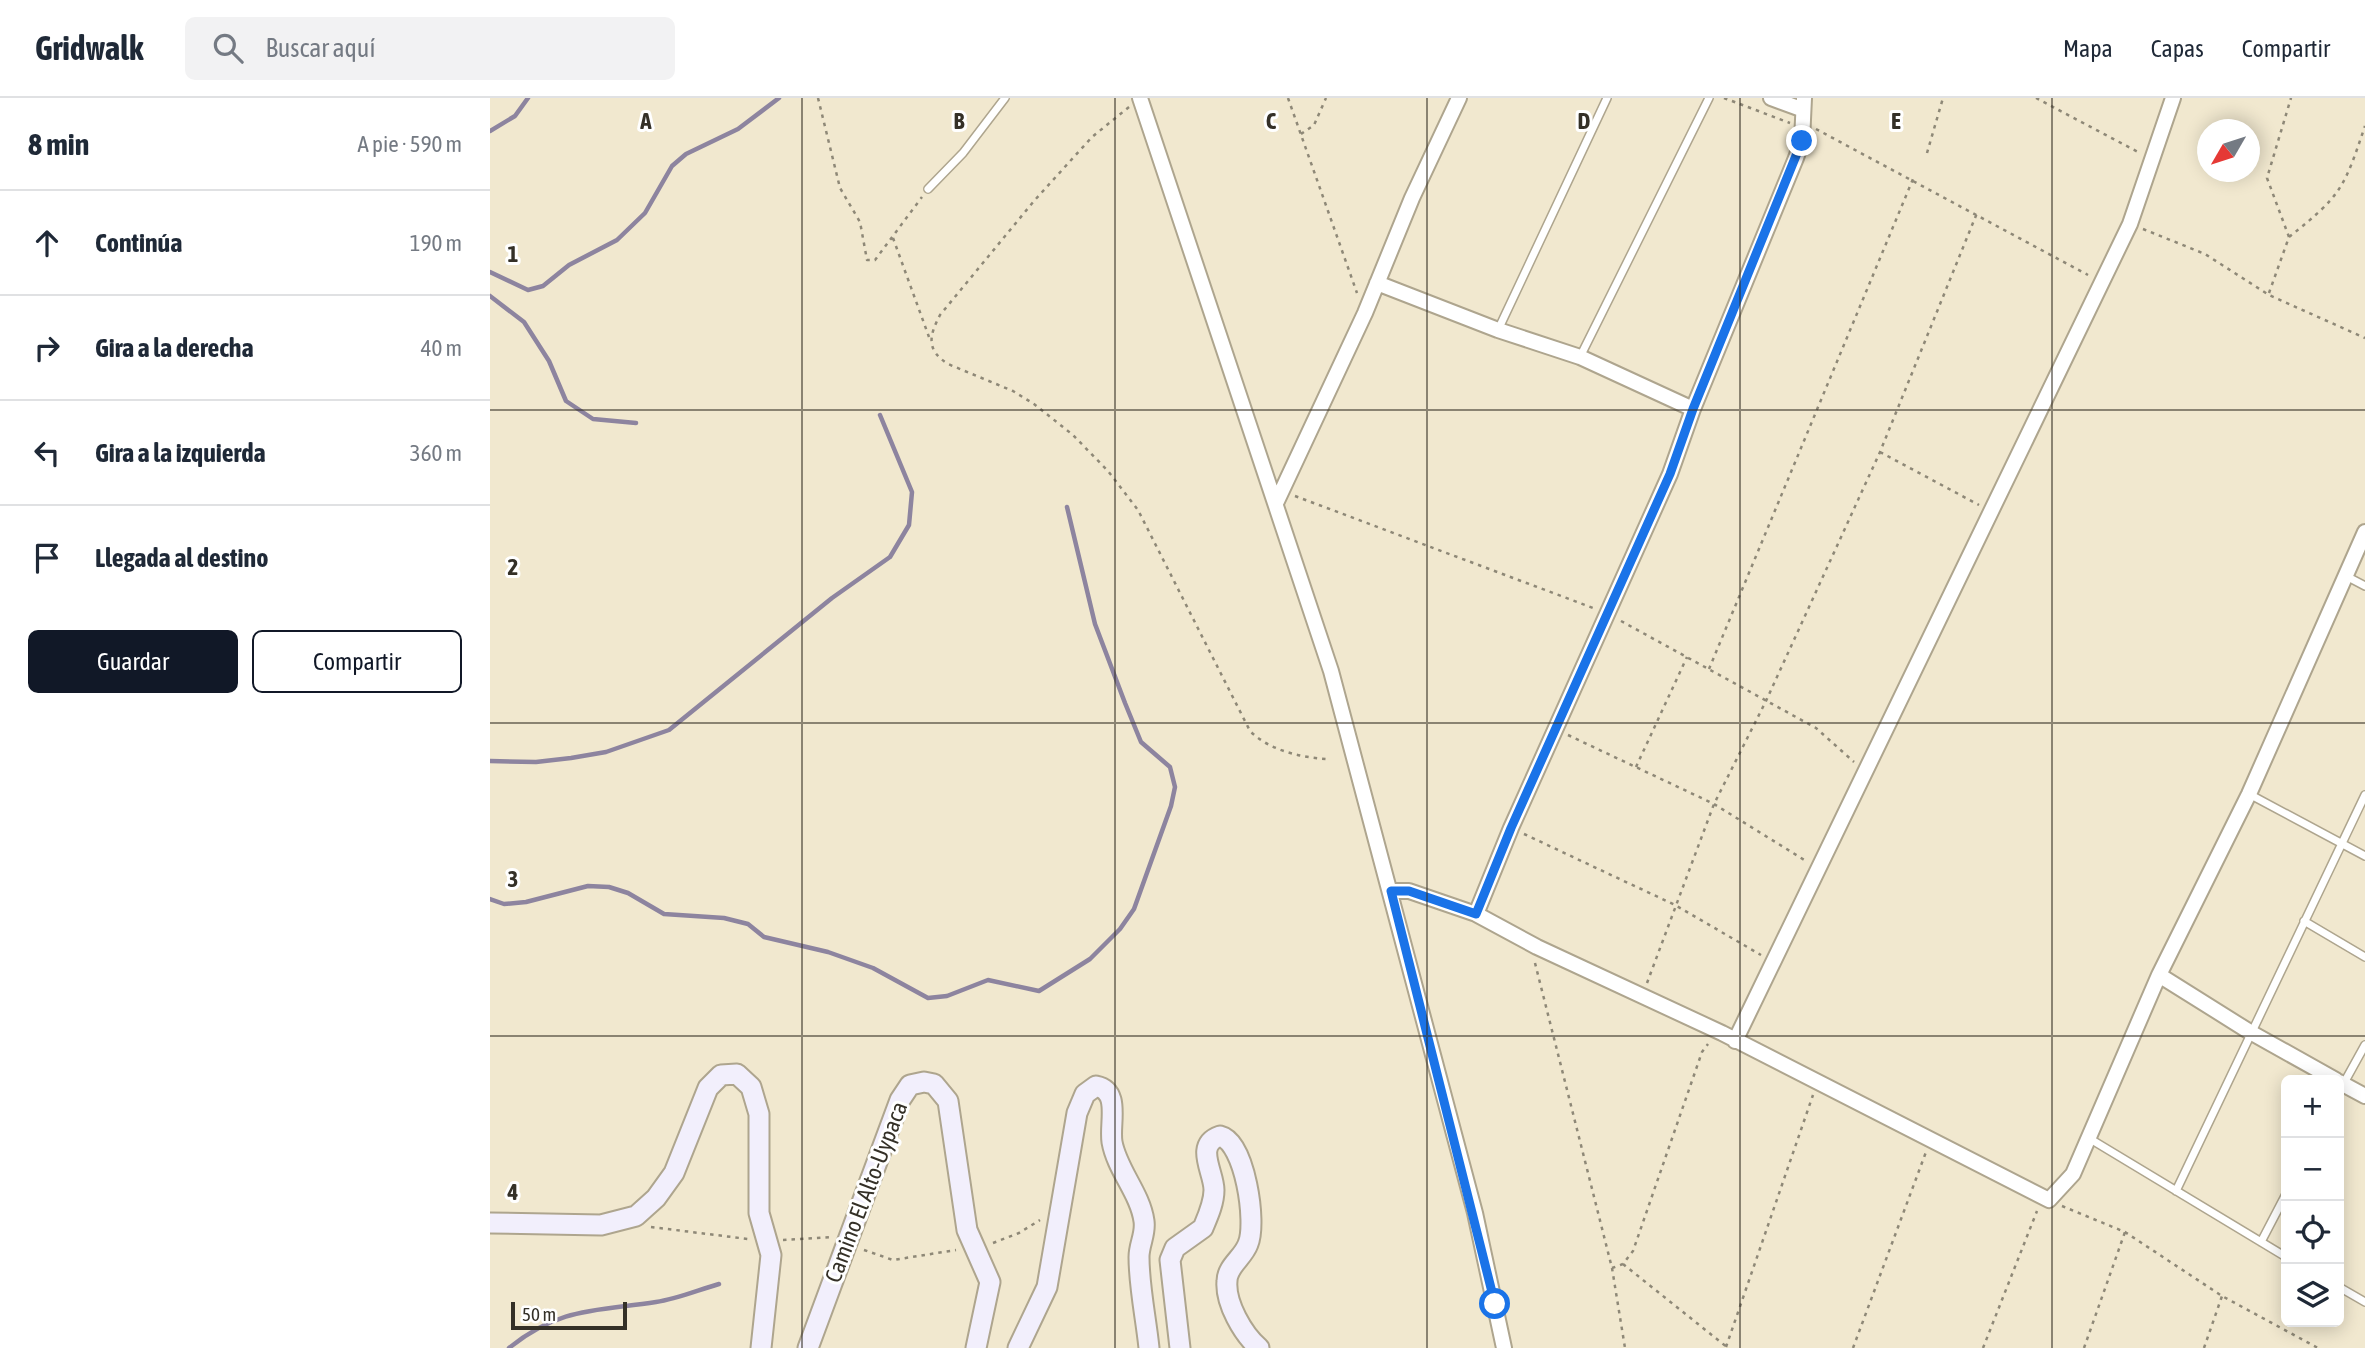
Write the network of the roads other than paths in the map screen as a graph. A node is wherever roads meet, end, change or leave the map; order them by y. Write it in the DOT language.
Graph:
graph roads {
  1 [pos="1005,98"];
  2 [pos="1459,98"];
  3 [pos="1607,98"];
  4 [pos="1709,98"];
  5 [pos="1771,98"];
  6 [pos="2173,98"];
  7 [pos="1140,99"];
  8 [pos="1802,104"];
  9 [pos="928,189"];
  10 [pos="1377,282"];
  11 [pos="1499,330"];
  12 [pos="1580,357"];
  13 [pos="1693,409"];
  14 [pos="1279,496"];
  15 [pos="2365,532"];
  16 [pos="2346,575"];
  17 [pos="2365,586"];
  18 [pos="2249,794"];
  19 [pos="2365,795"];
  20 [pos="2342,843"];
  21 [pos="2365,856"];
  22 [pos="1391,891"];
  23 [pos="1476,914"];
  24 [pos="2304,921"];
  25 [pos="2365,957"];
  26 [pos="2160,975"];
  27 [pos="2250,1032"];
  28 [pos="1729,1037"];
  29 [pos="2365,1045"];
  30 [pos="2324,1075"];
  31 [pos="2344,1076"];
  32 [pos="2344,1086"];
  33 [pos="2365,1096"];
  34 [pos="2086,1137"];
  35 [pos="2176,1191"];
  36 [pos="2282,1201"];
  37 [pos="490,1223"];
  38 [pos="2261,1242"];
  39 [pos="2281,1254"];
  40 [pos="2344,1290"];
  41 [pos="2365,1302"];
  42 [pos="761,1348"];
  43 [pos="808,1348"];
  44 [pos="976,1348"];
  45 [pos="1018,1348"];
  46 [pos="1149,1348"];
  47 [pos="1180,1348"];
  48 [pos="1259,1348"];
  49 [pos="1504,1348"];
  1 -- 9 [label="lane"];
  2 -- 10 [label="street"];
  3 -- 11 [label="lane"];
  4 -- 12 [label="lane"];
  5 -- 8 [label="street"];
  6 -- 28 [label="street"];
  7 -- 14 [label="street"];
  8 -- 13 [label="street"];
  10 -- 11 [label="street"];
  10 -- 14 [label="street"];
  11 -- 12 [label="street"];
  12 -- 13 [label="street"];
  13 -- 23 [label="street"];
  14 -- 22 [label="street"];
  15 -- 16 [label="street"];
  16 -- 17 [label="lane"];
  16 -- 18 [label="street"];
  18 -- 20 [label="lane"];
  18 -- 26 [label="street"];
  19 -- 20 [label="lane"];
  20 -- 21 [label="lane"];
  20 -- 24 [label="lane"];
  22 -- 23 [label="street"];
  22 -- 49 [label="street"];
  23 -- 28 [label="street"];
  24 -- 25 [label="lane"];
  24 -- 27 [label="lane"];
  26 -- 27 [label="street"];
  26 -- 34 [label="street"];
  27 -- 30 [label="street"];
  27 -- 35 [label="lane"];
  28 -- 34 [label="street"];
  29 -- 31 [label="lane"];
  32 -- 33 [label="street"];
  34 -- 35 [label="lane"];
  35 -- 38 [label="lane"];
  36 -- 38 [label="lane"];
  37 -- 42 [label="street"];
  38 -- 39 [label="lane"];
  40 -- 41 [label="lane"];
  43 -- 44 [label="street, Camino El Alto-Uypaca"];
  45 -- 46 [label="street"];
  47 -- 48 [label="street"];
}
